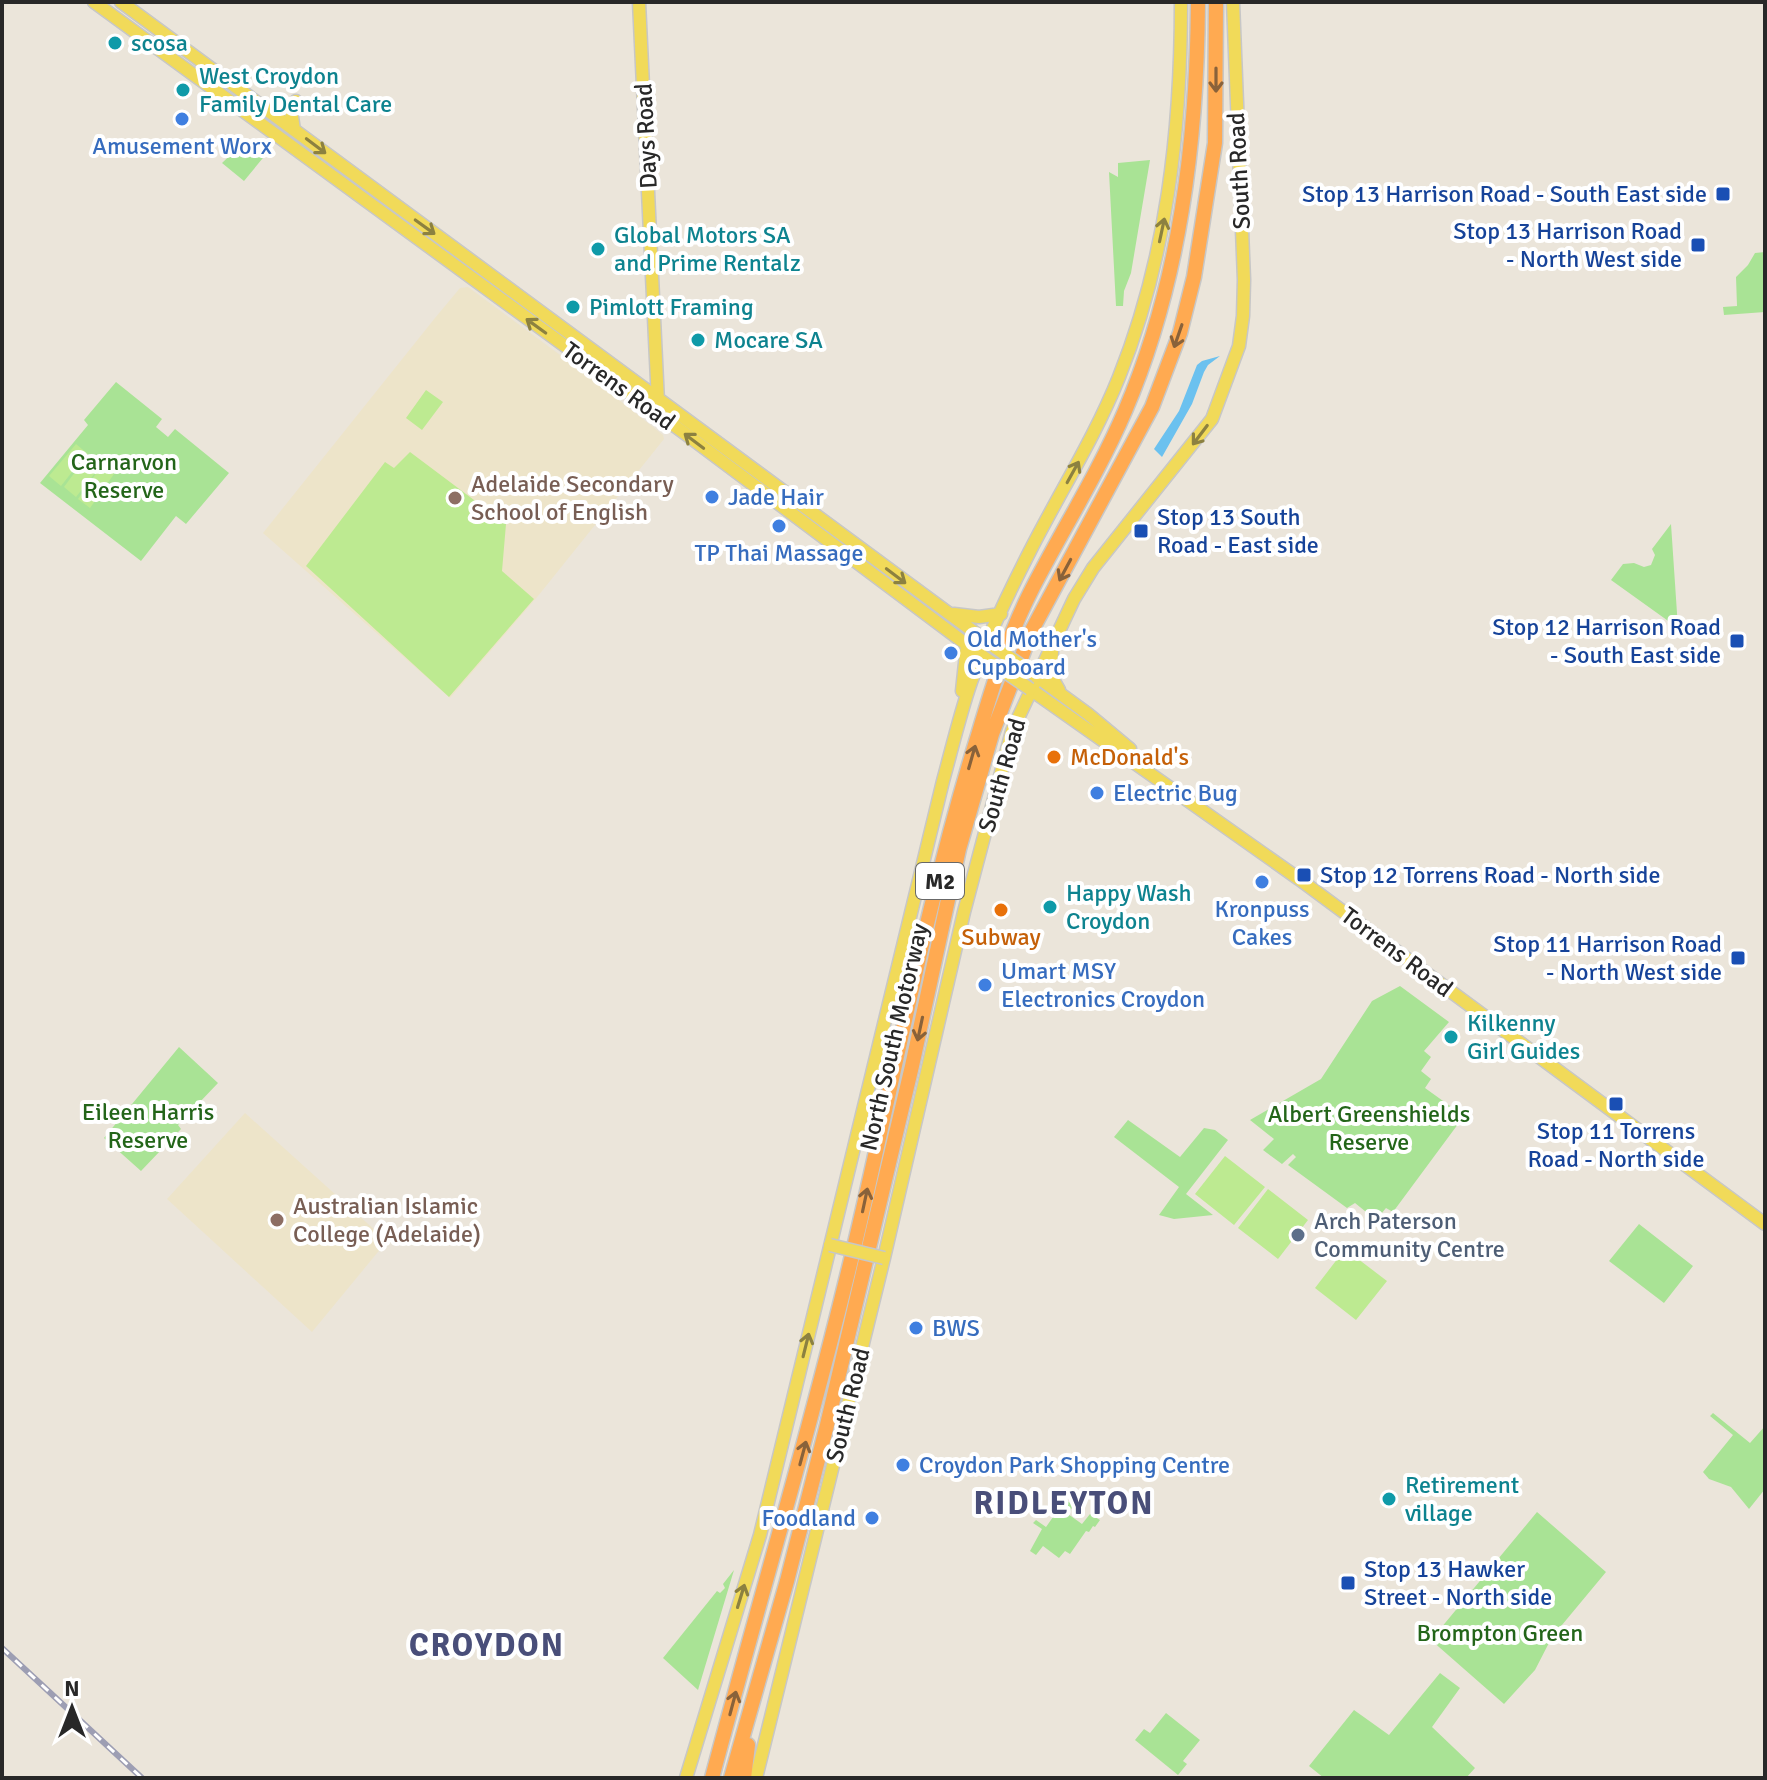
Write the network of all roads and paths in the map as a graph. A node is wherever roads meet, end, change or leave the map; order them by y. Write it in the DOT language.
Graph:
graph roads {
  1 [pos="94,2"];
  2 [pos="121,2"];
  3 [pos="639,2"];
  4 [pos="1181,2"];
  5 [pos="1198,2"];
  6 [pos="1216,2"];
  7 [pos="1233,2"];
  8 [pos="296,101"];
  9 [pos="258,102"];
  10 [pos="270,111"];
  11 [pos="244,112"];
  12 [pos="256,121"];
  13 [pos="294,130"];
  14 [pos="656,405"];
  15 [pos="947,613"];
  16 [pos="1001,614"];
  17 [pos="989,643"];
  18 [pos="967,644"];
  19 [pos="1053,644"];
  20 [pos="982,656"];
  21 [pos="1036,676"];
  22 [pos="1030,689"];
  23 [pos="1063,704"];
  24 [pos="1018,715"];
  25 [pos="961,718"];
  26 [pos="1765,1224"];
  27 [pos="830,1245"];
  28 [pos="884,1258"];
  29 [pos="752,1709"];
  30 [pos="712,1777"];
  31 [pos="686,1778"];
  32 [pos="731,1778"];
  33 [pos="744,1778"];
  34 [pos="756,1778"];
  1 -- 11 [label="main road, Torrens Road"];
  2 -- 9 [label="main road, Torrens Road"];
  3 -- 14 [label="main road, Days Road"];
  16 -- 4 [label="main road, one-way"];
  30 -- 5 [label="highway, North South Motorway / M2, one-way"];
  6 -- 29 [label="highway, North South Motorway / M2, one-way"];
  7 -- 19 [label="main road, South Road, one-way"];
  8 -- 13 [label="main road"];
  9 -- 10 [label="main road, Torrens Road"];
  9 -- 11 [label="main road"];
  10 -- 12 [label="main road"];
  10 -- 13 [label="main road, Torrens Road"];
  11 -- 12 [label="main road, Torrens Road"];
  14 -- 12 [label="main road, Torrens Road, one-way"];
  13 -- 14 [label="main road, Torrens Road, one-way"];
  14 -- 15 [label="main road, Torrens Road, one-way"];
  18 -- 14 [label="main road, Torrens Road, one-way"];
  15 -- 16 [label="main road"];
  15 -- 17 [label="main road, Torrens Road"];
  16 -- 17 [label="main road"];
  17 -- 20 [label="main road"];
  17 -- 21 [label="main road, Torrens Road, bridge"];
  18 -- 20 [label="main road, Torrens Road"];
  18 -- 25 [label="main road"];
  19 -- 21 [label="main road, South Road"];
  19 -- 23 [label="main road"];
  20 -- 22 [label="main road, Torrens Road, bridge"];
  20 -- 25 [label="main road"];
  21 -- 22 [label="main road, South Road"];
  21 -- 23 [label="main road, Torrens Road"];
  22 -- 23 [label="main road, Torrens Road"];
  22 -- 24 [label="main road, South Road"];
  23 -- 24 [label="main road"];
  23 -- 26 [label="main road, Torrens Road"];
  24 -- 28 [label="main road, South Road"];
  25 -- 27 [label="main road"];
  27 -- 28 [label="main road, bridge"];
  31 -- 27 [label="main road, one-way"];
  28 -- 34 [label="main road, South Road"];
  29 -- 32 [label="highway, North South Motorway / M2"];
  29 -- 33 [label="highway"];
}
